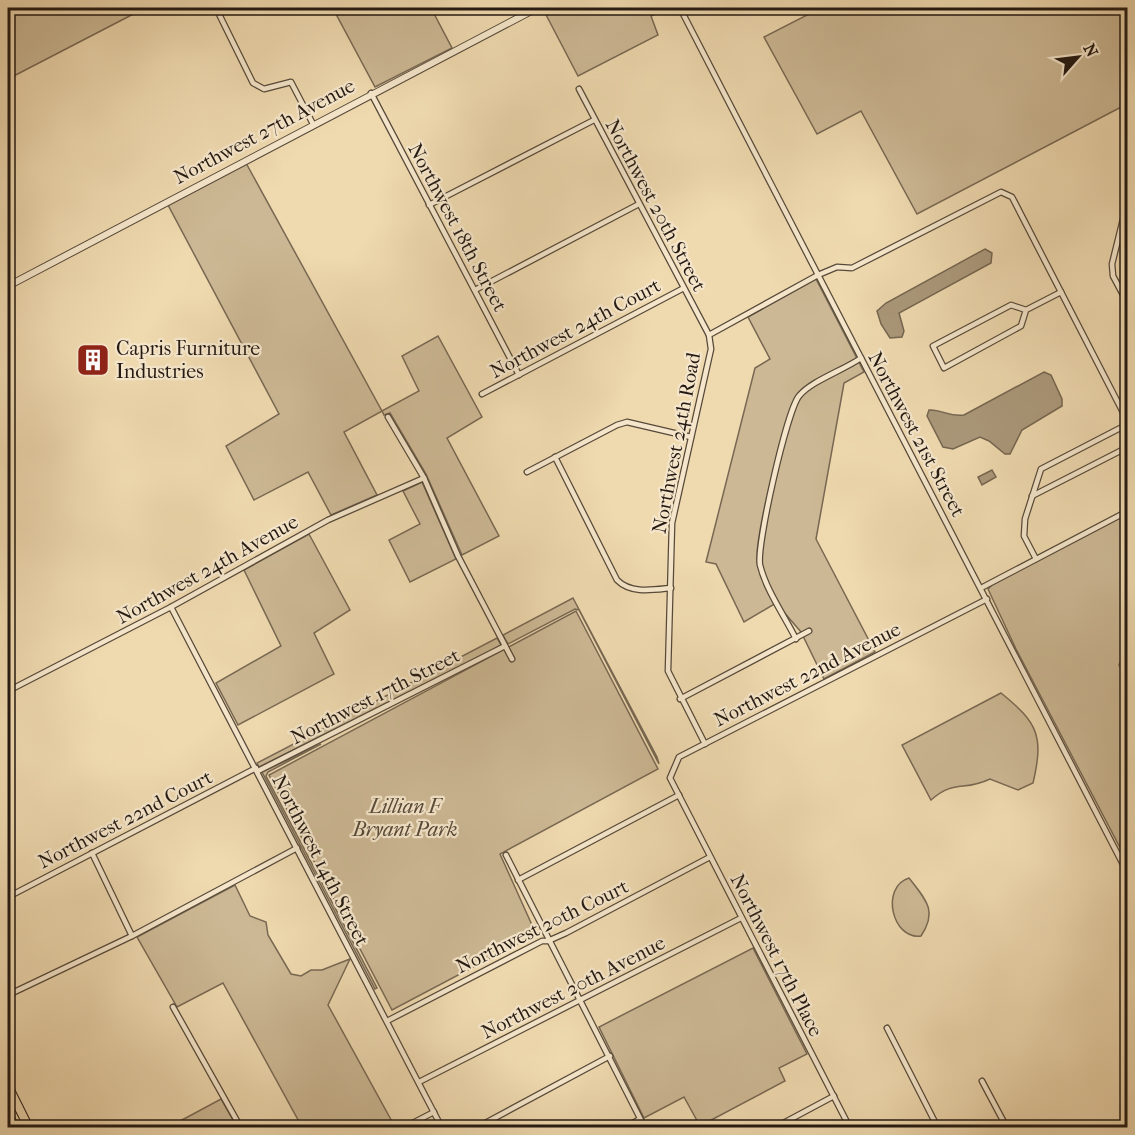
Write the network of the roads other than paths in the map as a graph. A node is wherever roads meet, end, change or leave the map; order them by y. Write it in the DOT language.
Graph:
graph roads {
  1 [pos="216,8"];
  2 [pos="537,8"];
  3 [pos="680,8"];
  4 [pos="579,89"];
  5 [pos="370,93"];
  6 [pos="594,120"];
  7 [pos="314,124"];
  8 [pos="1128,199"];
  9 [pos="639,204"];
  10 [pos="429,205"];
  11 [pos="1126,210"];
  12 [pos="818,275"];
  13 [pos="8,286"];
  14 [pos="682,289"];
  15 [pos="475,290"];
  16 [pos="1061,292"];
  17 [pos="1128,304"];
  18 [pos="1026,310"];
  19 [pos="709,335"];
  20 [pos="861,358"];
  21 [pos="519,375"];
  22 [pos="482,394"];
  23 [pos="388,417"];
  24 [pos="1128,423"];
  25 [pos="691,437"];
  26 [pos="1128,447"];
  27 [pos="555,457"];
  28 [pos="527,472"];
  29 [pos="424,478"];
  30 [pos="1032,496"];
  31 [pos="1128,510"];
  32 [pos="1036,559"];
  33 [pos="670,588"];
  34 [pos="981,588"];
  35 [pos="987,599"];
  36 [pos="171,607"];
  37 [pos="809,632"];
  38 [pos="796,639"];
  39 [pos="506,646"];
  40 [pos="512,659"];
  41 [pos="8,692"];
  42 [pos="680,699"];
  43 [pos="705,744"];
  44 [pos="257,770"];
  45 [pos="679,795"];
  46 [pos="297,848"];
  47 [pos="92,853"];
  48 [pos="506,855"];
  49 [pos="710,857"];
  50 [pos="1128,874"];
  51 [pos="518,880"];
  52 [pos="8,897"];
  53 [pos="741,918"];
  54 [pos="132,936"];
  55 [pos="548,941"];
  56 [pos="8,995"];
  57 [pos="580,999"];
  58 [pos="173,1007"];
  59 [pos="387,1021"];
  60 [pos="886,1028"];
  61 [pos="610,1056"];
  62 [pos="982,1081"];
  63 [pos="419,1083"];
  64 [pos="8,1086"];
  65 [pos="834,1096"];
  66 [pos="434,1112"];
  67 [pos="8,1113"];
  68 [pos="640,1119"];
  69 [pos="15,1128"];
  70 [pos="29,1128"];
  71 [pos="241,1128"];
  72 [pos="403,1128"];
  73 [pos="442,1128"];
  74 [pos="476,1128"];
  75 [pos="624,1128"];
  76 [pos="645,1128"];
  77 [pos="774,1128"];
  78 [pos="850,1128"];
  79 [pos="938,1128"];
  80 [pos="1006,1128"];
  1 -- 7 [label="street"];
  2 -- 5 [label="street, Northwest 27th Avenue"];
  3 -- 12 [label="street, Northwest 21st Street"];
  4 -- 6 [label="street, Northwest 20th Street"];
  5 -- 7 [label="street, Northwest 27th Avenue"];
  5 -- 10 [label="street, Northwest 18th Street"];
  6 -- 9 [label="street, Northwest 20th Street"];
  6 -- 10 [label="street"];
  7 -- 13 [label="street, Northwest 27th Avenue"];
  8 -- 11 [label="street"];
  9 -- 14 [label="street, Northwest 20th Street"];
  9 -- 15 [label="street"];
  10 -- 15 [label="street, Northwest 18th Street"];
  11 -- 17 [label="street"];
  12 -- 16 [label="street, Northwest 24th Road"];
  12 -- 19 [label="street, Northwest 24th Road"];
  12 -- 20 [label="street, Northwest 21st Street"];
  14 -- 19 [label="street, Northwest 20th Street"];
  14 -- 21 [label="street, Northwest 24th Court"];
  15 -- 21 [label="street, Northwest 18th Street"];
  16 -- 18 [label="street"];
  16 -- 24 [label="street"];
  18 -- 18 [label="street"];
  19 -- 25 [label="street, Northwest 24th Road"];
  20 -- 34 [label="street, Northwest 21st Street"];
  20 -- 38 [label="street"];
  21 -- 22 [label="street, Northwest 24th Court"];
  23 -- 29 [label="street"];
  24 -- 30 [label="street"];
  25 -- 27 [label="street"];
  25 -- 33 [label="street, Northwest 24th Road"];
  26 -- 30 [label="street"];
  27 -- 28 [label="street"];
  27 -- 33 [label="street"];
  29 -- 36 [label="street, Northwest 24th Avenue"];
  29 -- 39 [label="street"];
  30 -- 32 [label="street"];
  31 -- 32 [label="street"];
  32 -- 34 [label="street"];
  33 -- 42 [label="street, Northwest 24th Road"];
  34 -- 35 [label="street, Northwest 21st Street"];
  35 -- 43 [label="street, Northwest 22nd Avenue"];
  35 -- 50 [label="street, Northwest 21st Street"];
  36 -- 41 [label="street, Northwest 24th Avenue"];
  36 -- 44 [label="street, Northwest 14th Street"];
  37 -- 38 [label="street"];
  38 -- 42 [label="street"];
  39 -- 40 [label="street"];
  39 -- 44 [label="street, Northwest 17th Street"];
  42 -- 43 [label="street, Northwest 24th Road"];
  43 -- 45 [label="street, Northwest 22nd Avenue"];
  44 -- 46 [label="street, Northwest 14th Street"];
  44 -- 47 [label="street, Northwest 22nd Court"];
  45 -- 49 [label="street, Northwest 17th Place"];
  45 -- 51 [label="street"];
  46 -- 54 [label="street"];
  46 -- 59 [label="street, Northwest 14th Street"];
  47 -- 52 [label="street, Northwest 22nd Court"];
  47 -- 54 [label="street"];
  48 -- 51 [label="street"];
  49 -- 53 [label="street, Northwest 17th Place"];
  49 -- 55 [label="street, Northwest 20th Court"];
  51 -- 55 [label="street"];
  53 -- 57 [label="street, Northwest 20th Avenue"];
  53 -- 65 [label="street, Northwest 17th Place"];
  54 -- 56 [label="street"];
  55 -- 57 [label="street"];
  55 -- 59 [label="street, Northwest 20th Court"];
  57 -- 61 [label="street"];
  57 -- 63 [label="street, Northwest 20th Avenue"];
  58 -- 71 [label="street"];
  59 -- 63 [label="street, Northwest 14th Street"];
  60 -- 79 [label="street"];
  61 -- 68 [label="street"];
  61 -- 74 [label="street"];
  62 -- 80 [label="street"];
  63 -- 66 [label="street, Northwest 14th Street"];
  64 -- 70 [label="highway"];
  65 -- 77 [label="street"];
  65 -- 78 [label="street, Northwest 17th Place"];
  66 -- 72 [label="street"];
  66 -- 73 [label="street, Northwest 14th Street"];
  67 -- 69 [label="highway"];
  68 -- 75 [label="street"];
  68 -- 76 [label="street"];
}
